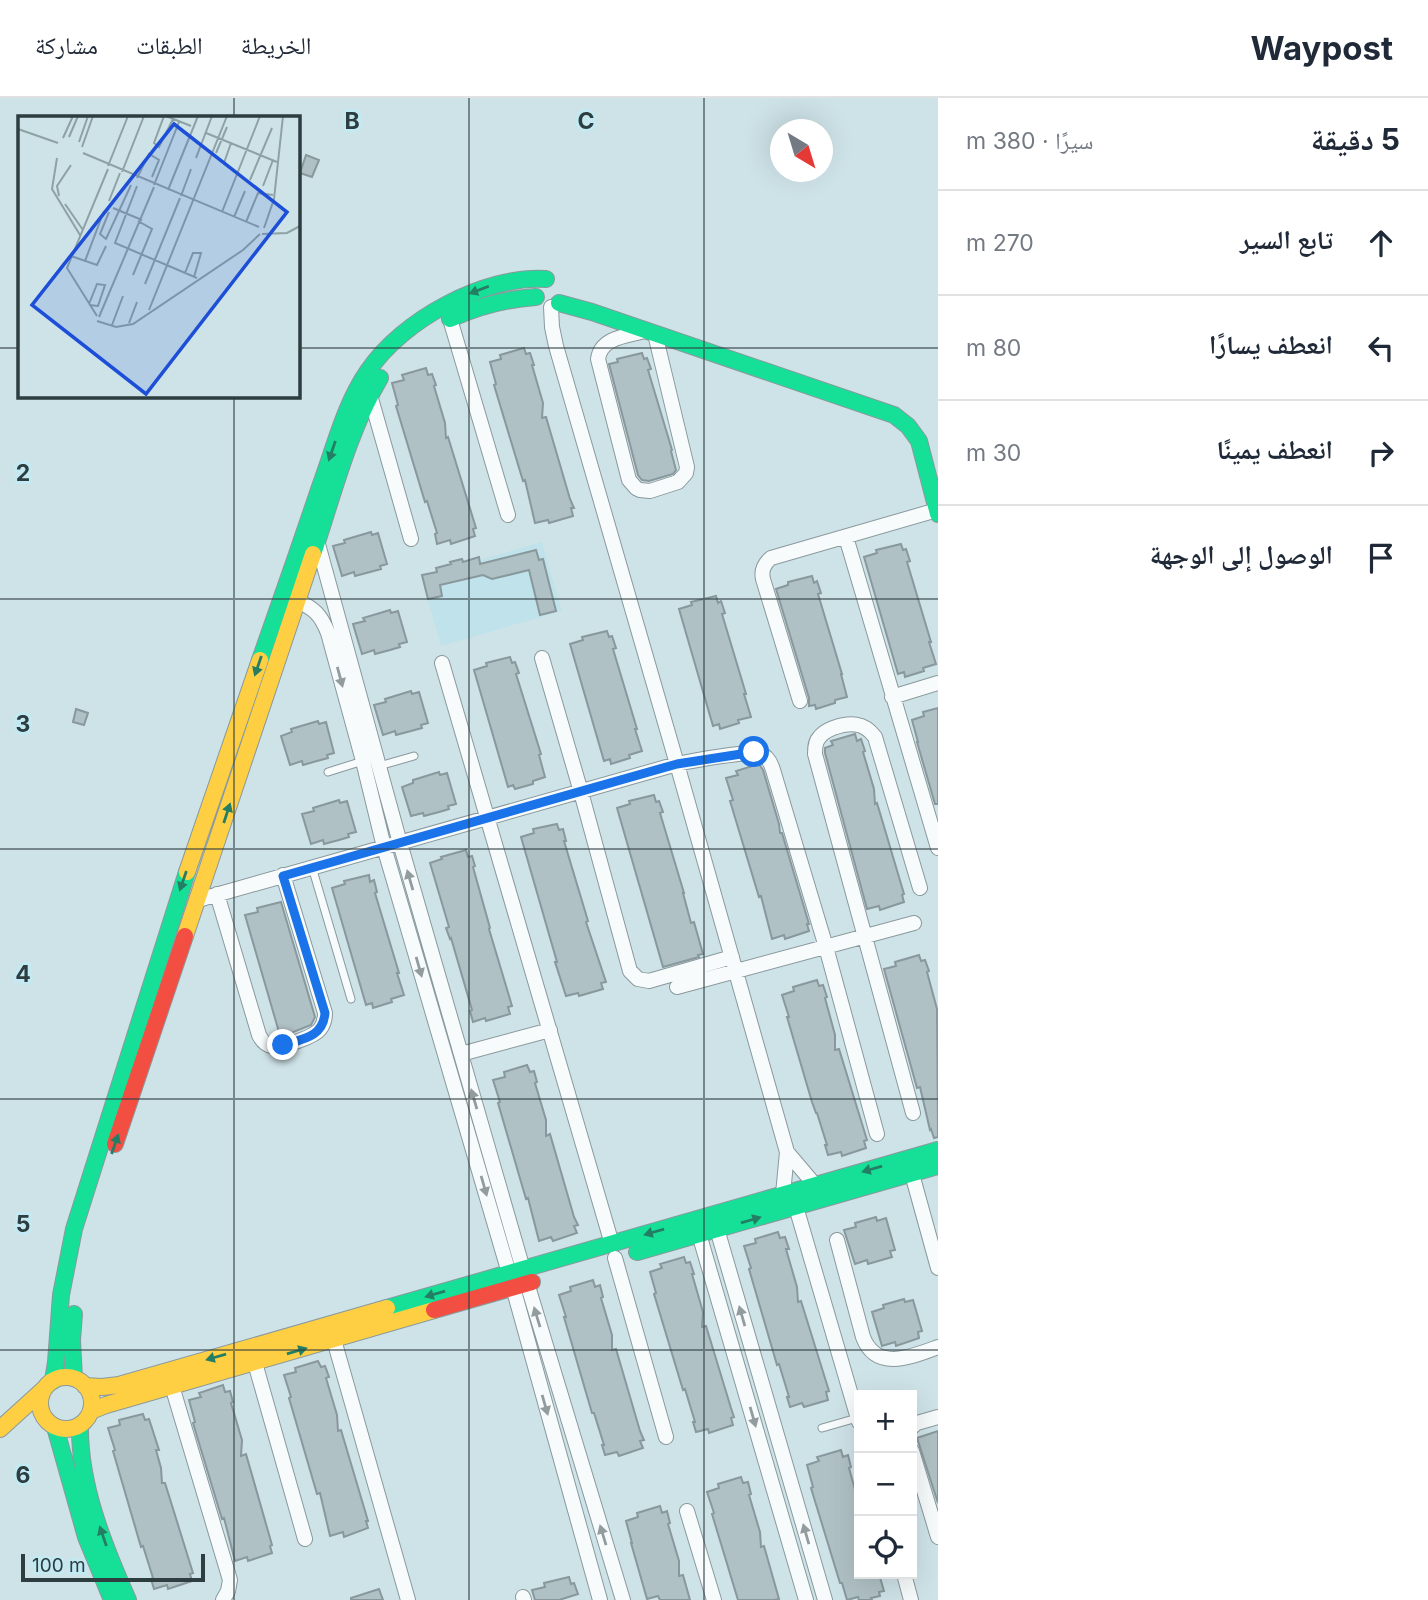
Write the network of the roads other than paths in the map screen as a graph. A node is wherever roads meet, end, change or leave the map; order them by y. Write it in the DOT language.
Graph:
graph roads {
  1 [pos="546,279"];
  2 [pos="559,296"];
  3 [pos="536,297"];
  4 [pos="450,318"];
  5 [pos="651,333"];
  6 [pos="370,395"];
  7 [pos="938,512"];
  8 [pos="508,515"];
  9 [pos="846,537"];
  10 [pos="411,539"];
  11 [pos="318,544"];
  12 [pos="297,601"];
  13 [pos="542,658"];
  14 [pos="442,663"];
  15 [pos="938,683"];
  16 [pos="892,696"];
  17 [pos="800,701"];
  18 [pos="414,757"];
  19 [pos="363,761"];
  20 [pos="677,764"];
  21 [pos="379,766"];
  22 [pos="328,772"];
  23 [pos="581,792"];
  24 [pos="488,818"];
  25 [pos="400,843"];
  26 [pos="384,847"];
  27 [pos="938,848"];
  28 [pos="312,867"];
  29 [pos="283,876"];
  30 [pos="920,888"];
  31 [pos="218,894"];
  32 [pos="198,900"];
  33 [pos="915,923"];
  34 [pos="865,937"];
  35 [pos="826,947"];
  36 [pos="734,964"];
  37 [pos="677,987"];
  38 [pos="351,999"];
  39 [pos="550,1030"];
  40 [pos="461,1054"];
  41 [pos="913,1113"];
  42 [pos="877,1134"];
  43 [pos="938,1150"];
  44 [pos="787,1152"];
  45 [pos="938,1166"];
  46 [pos="912,1174"];
  47 [pos="814,1185"];
  48 [pos="783,1194"];
  49 [pos="796,1207"];
  50 [pos="717,1229"];
  51 [pos="699,1234"];
  52 [pos="836,1240"];
  53 [pos="614,1251"];
  54 [pos="938,1268"];
  55 [pos="518,1278"];
  56 [pos="334,1340"];
  57 [pos="938,1347"];
  58 [pos="254,1363"];
  59 [pos="79,1382"];
  60 [pos="48,1385"];
  61 [pos="172,1386"];
  62 [pos="854,1403"];
  63 [pos="91,1411"];
  64 [pos="938,1417"];
  65 [pos="854,1421"];
  66 [pos="917,1423"];
  67 [pos="52,1425"];
  68 [pos="80,1425"];
  69 [pos="822,1429"];
  70 [pos="0,1431"];
  71 [pos="666,1437"];
  72 [pos="913,1453"];
  73 [pos="687,1511"];
  74 [pos="938,1537"];
  75 [pos="305,1539"];
  76 [pos="905,1579"];
  77 [pos="112,1600"];
  78 [pos="128,1600"];
  79 [pos="223,1600"];
  80 [pos="408,1600"];
  81 [pos="600,1600"];
  82 [pos="623,1600"];
  83 [pos="714,1600"];
  84 [pos="806,1600"];
  85 [pos="825,1600"];
  86 [pos="911,1600"];
  1 -- 2 [label="street"];
  1 -- 3 [label="street"];
  1 -- 60 [label="street, one-way"];
  2 -- 3 [label="street"];
  2 -- 5 [label="street"];
  2 -- 20 [label="street"];
  3 -- 4 [label="street"];
  4 -- 6 [label="street"];
  4 -- 8 [label="street"];
  5 -- 5 [label="street"];
  5 -- 7 [label="street"];
  6 -- 10 [label="street"];
  6 -- 11 [label="street"];
  7 -- 9 [label="street"];
  9 -- 16 [label="street"];
  9 -- 17 [label="street"];
  11 -- 12 [label="street"];
  11 -- 21 [label="street"];
  12 -- 19 [label="street, one-way"];
  32 -- 12 [label="street, one-way"];
  13 -- 23 [label="street"];
  14 -- 24 [label="street"];
  15 -- 16 [label="street"];
  16 -- 27 [label="street"];
  18 -- 21 [label="lane"];
  19 -- 22 [label="lane"];
  19 -- 26 [label="street"];
  20 -- 23 [label="street"];
  20 -- 35 [label="street"];
  20 -- 36 [label="street"];
  21 -- 25 [label="street"];
  23 -- 24 [label="street"];
  23 -- 36 [label="street"];
  24 -- 25 [label="street"];
  24 -- 39 [label="street"];
  25 -- 26 [label="street"];
  40 -- 25 [label="street, one-way"];
  26 -- 28 [label="street"];
  26 -- 55 [label="street, one-way"];
  28 -- 29 [label="street"];
  28 -- 38 [label="lane"];
  29 -- 31 [label="street"];
  29 -- 31 [label="street"];
  30 -- 34 [label="street"];
  31 -- 32 [label="street"];
  59 -- 32 [label="street, one-way"];
  33 -- 34 [label="street"];
  34 -- 35 [label="street"];
  34 -- 41 [label="street"];
  35 -- 36 [label="street"];
  35 -- 42 [label="street"];
  36 -- 37 [label="street"];
  36 -- 44 [label="street"];
  39 -- 40 [label="street"];
  39 -- 53 [label="street"];
  55 -- 40 [label="street, one-way"];
  43 -- 47 [label="street, one-way"];
  44 -- 47 [label="street"];
  44 -- 48 [label="street"];
  45 -- 46 [label="street"];
  46 -- 49 [label="street"];
  46 -- 54 [label="street"];
  47 -- 48 [label="street"];
  48 -- 53 [label="street, one-way"];
  50 -- 49 [label="street, one-way"];
  49 -- 62 [label="street"];
  50 -- 51 [label="street"];
  85 -- 50 [label="street, one-way"];
  51 -- 53 [label="street"];
  51 -- 84 [label="street, one-way"];
  52 -- 57 [label="street"];
  53 -- 55 [label="street"];
  53 -- 71 [label="street"];
  55 -- 56 [label="street"];
  55 -- 59 [label="street, one-way"];
  55 -- 81 [label="street, one-way"];
  82 -- 55 [label="street, one-way"];
  58 -- 56 [label="street, one-way"];
  56 -- 80 [label="street"];
  58 -- 61 [label="street"];
  58 -- 75 [label="street"];
  59 -- 60 [label="street"];
  59 -- 63 [label="street"];
  60 -- 67 [label="street"];
  60 -- 70 [label="street"];
  61 -- 63 [label="street"];
  61 -- 79 [label="street"];
  63 -- 68 [label="street"];
  64 -- 66 [label="street"];
  65 -- 69 [label="lane"];
  67 -- 68 [label="street"];
  67 -- 70 [label="street"];
  67 -- 77 [label="street"];
  78 -- 68 [label="street, one-way"];
  72 -- 74 [label="street"];
  73 -- 83 [label="street"];
  76 -- 86 [label="street"];
}
